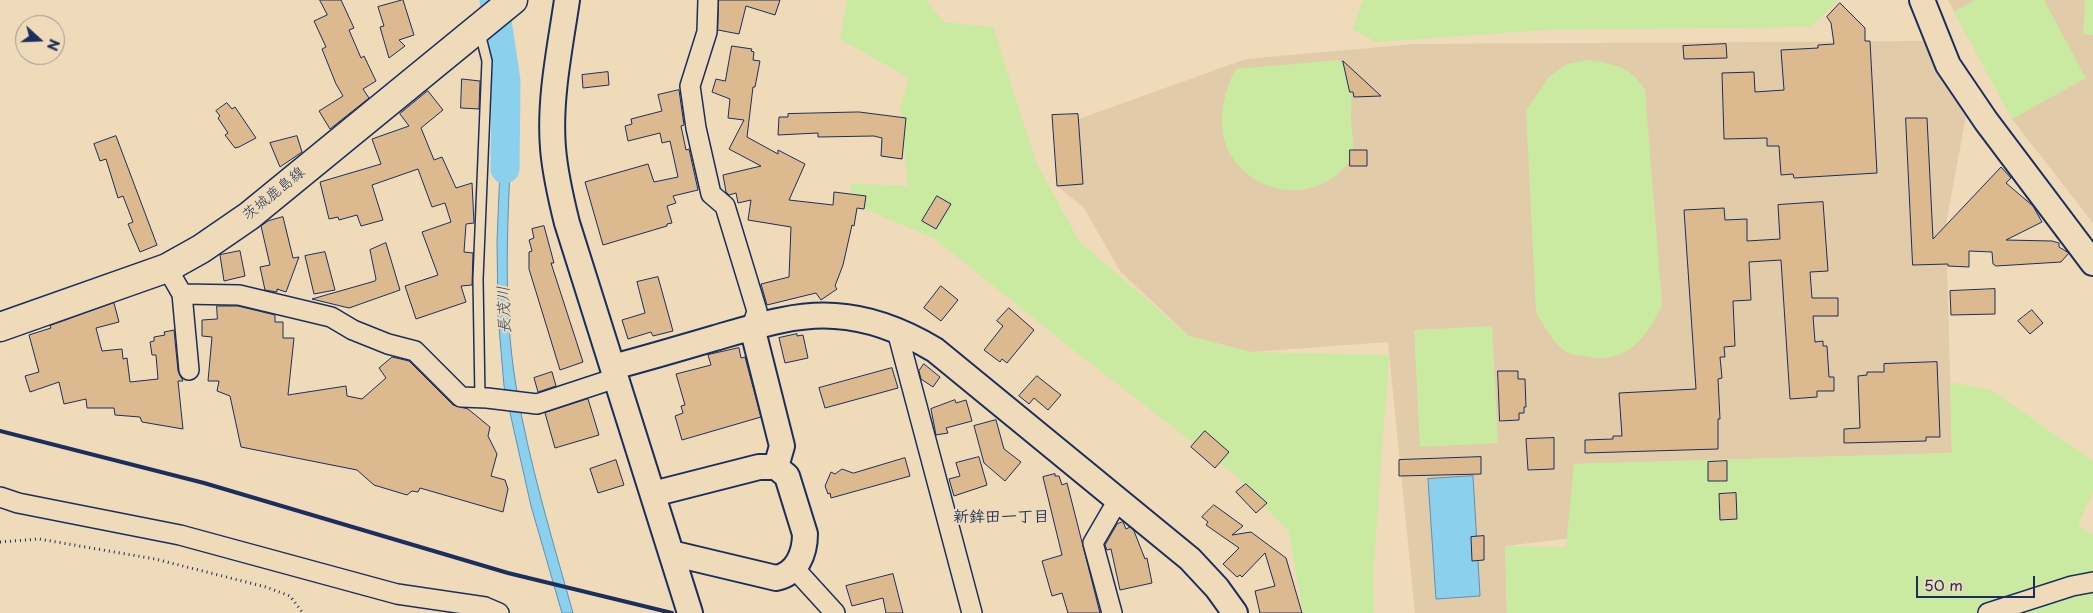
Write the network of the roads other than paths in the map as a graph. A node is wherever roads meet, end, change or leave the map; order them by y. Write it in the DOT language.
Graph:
graph roads {
  1 [pos="513,0"];
  2 [pos="567,0"];
  3 [pos="708,0"];
  4 [pos="1922,0"];
  5 [pos="483,24"];
  6 [pos="2093,263"];
  7 [pos="168,268"];
  8 [pos="182,294"];
  9 [pos="0,327"];
  10 [pos="752,327"];
  11 [pos="897,331"];
  12 [pos="189,370"];
  13 [pos="615,373"];
  14 [pos="483,398"];
  15 [pos="776,467"];
  16 [pos="653,494"];
  17 [pos="0,497"];
  18 [pos="1118,500"];
  19 [pos="671,553"];
  20 [pos="794,568"];
  21 [pos="2093,582"];
  22 [pos="499,613"];
  23 [pos="690,613"];
  24 [pos="835,613"];
  25 [pos="972,613"];
  26 [pos="1112,613"];
  27 [pos="1235,613"];
  28 [pos="1988,613"];
  1 -- 5 [label="main road, 茨城鹿島線"];
  2 -- 13 [label="street"];
  3 -- 10 [label="street"];
  4 -- 6 [label="street"];
  5 -- 7 [label="main road, 茨城鹿島線"];
  5 -- 14 [label="lane"];
  7 -- 8 [label="street"];
  7 -- 9 [label="main road, 茨城鹿島線"];
  8 -- 12 [label="street"];
  8 -- 14 [label="street"];
  10 -- 11 [label="street"];
  10 -- 13 [label="street"];
  10 -- 15 [label="street"];
  11 -- 18 [label="street"];
  11 -- 25 [label="street"];
  13 -- 14 [label="street"];
  13 -- 16 [label="street"];
  15 -- 16 [label="street"];
  15 -- 20 [label="street"];
  16 -- 19 [label="street"];
  17 -- 22 [label="street"];
  18 -- 26 [label="street"];
  18 -- 27 [label="street"];
  19 -- 20 [label="street"];
  19 -- 23 [label="street"];
  20 -- 24 [label="street"];
  21 -- 28 [label="street"];
}
